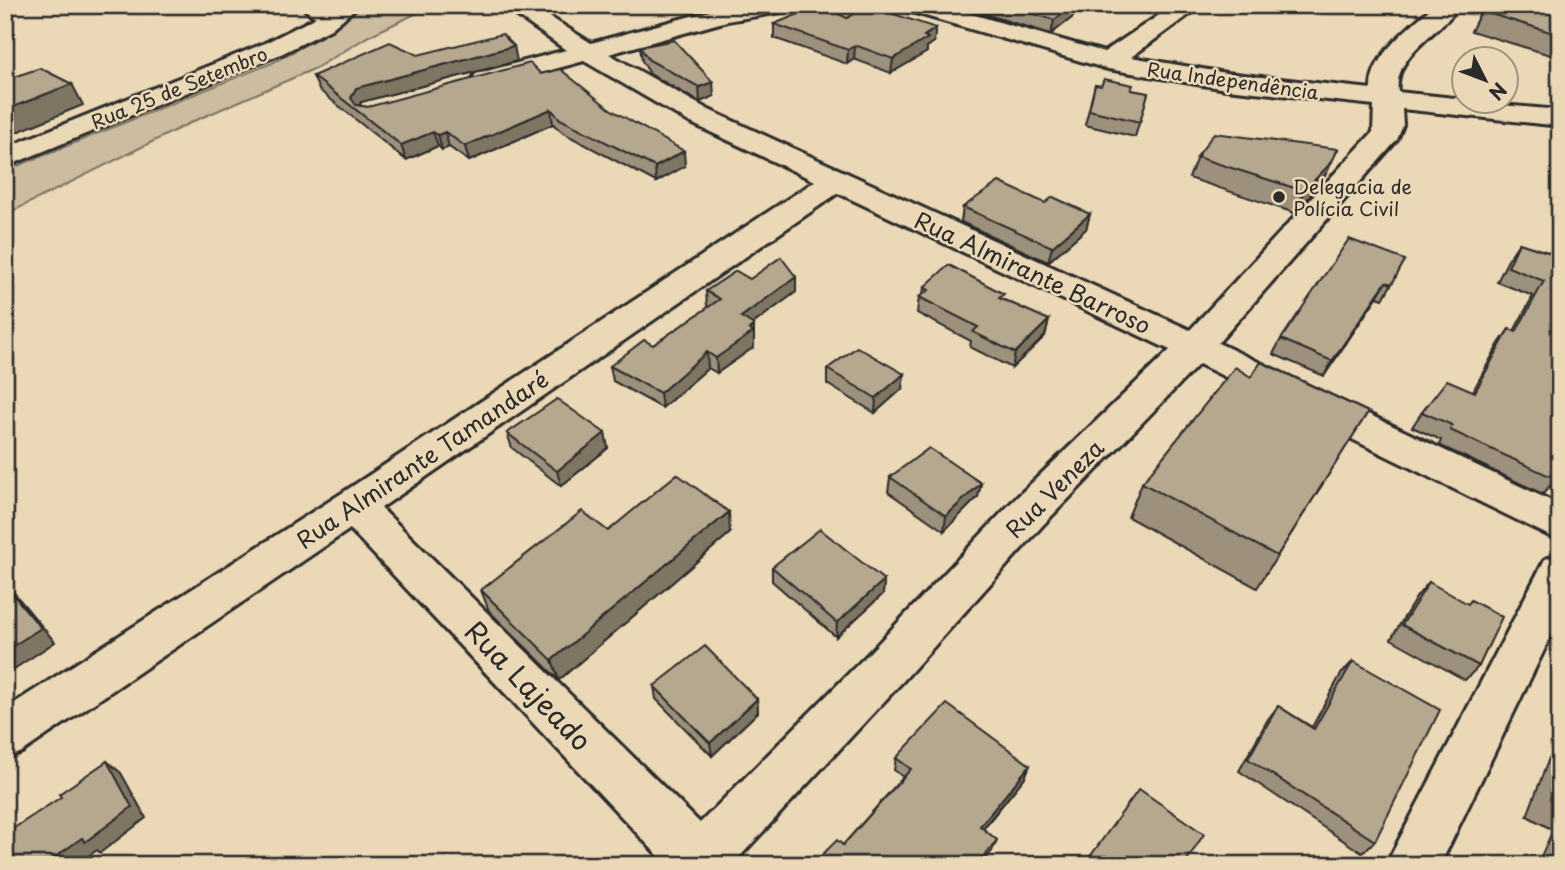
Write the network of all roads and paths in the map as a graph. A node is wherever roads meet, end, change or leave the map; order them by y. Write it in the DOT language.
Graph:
graph roads {
  1 [pos="514,5"];
  2 [pos="785,5"];
  3 [pos="913,5"];
  4 [pos="1190,5"];
  5 [pos="1448,5"];
  6 [pos="331,9"];
  7 [pos="587,52"];
  8 [pos="1108,61"];
  9 [pos="466,85"];
  10 [pos="1388,99"];
  11 [pos="1560,118"];
  12 [pos="5,158"];
  13 [pos="837,180"];
  14 [pos="1195,347"];
  15 [pos="353,506"];
  16 [pos="1560,524"];
  17 [pos="1560,572"];
  18 [pos="5,736"];
  19 [pos="700,863"];
  20 [pos="1412,865"];
  1 -- 7 [label="street, Rua Almirante Barroso"];
  2 -- 7 [label="street"];
  3 -- 8 [label="street, Rua Independência"];
  4 -- 8 [label="street"];
  5 -- 10 [label="street, Rua Veneza"];
  6 -- 12 [label="street, Rua 25 de Setembro"];
  7 -- 9 [label="street"];
  7 -- 13 [label="street, Rua Almirante Barroso"];
  8 -- 10 [label="street, Rua Independência"];
  10 -- 11 [label="street, Rua Independência"];
  10 -- 14 [label="street, Rua Veneza"];
  13 -- 14 [label="street, Rua Almirante Barroso"];
  13 -- 15 [label="street, Rua Almirante Tamandaré"];
  14 -- 16 [label="street, Rua Almirante Barroso"];
  14 -- 19 [label="street, Rua Veneza"];
  15 -- 18 [label="street, Rua Almirante Tamandaré"];
  15 -- 19 [label="street, Rua Lajeado"];
  17 -- 20 [label="street"];
}
